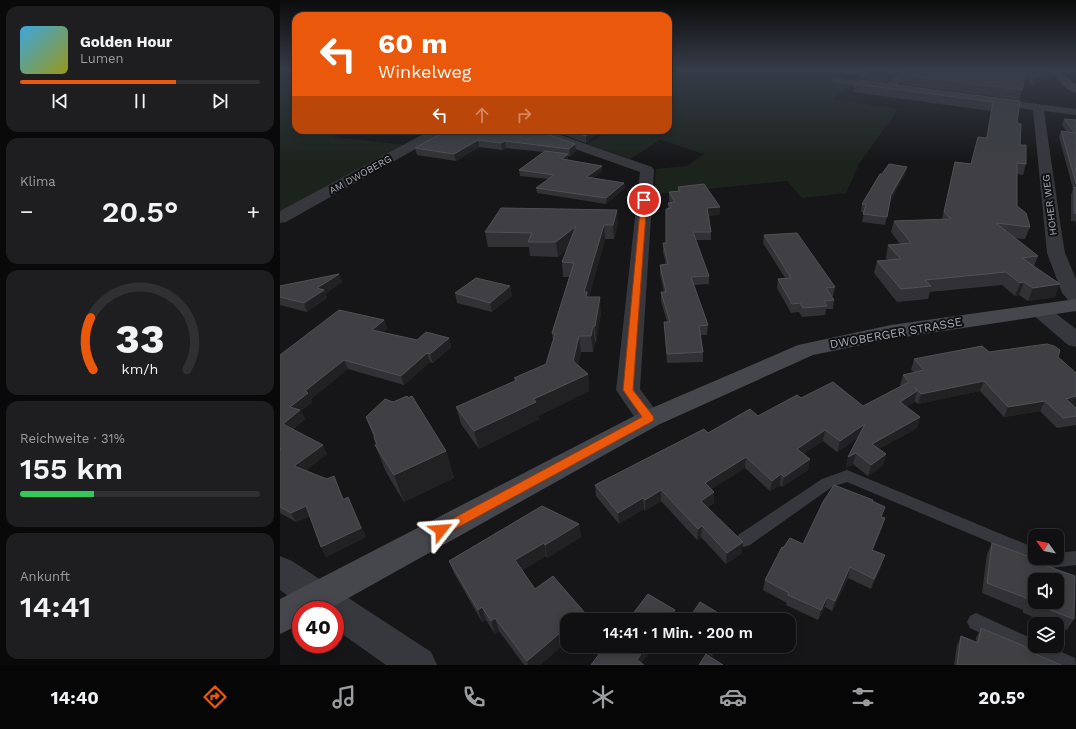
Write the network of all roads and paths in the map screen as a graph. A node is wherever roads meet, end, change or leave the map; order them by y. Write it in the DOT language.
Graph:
graph roads {
  1 [pos="978,100"];
  2 [pos="1038,108"];
  3 [pos="1076,112"];
  4 [pos="433,134"];
  5 [pos="545,134"];
  6 [pos="280,218"];
  7 [pos="1076,297"];
  8 [pos="1076,305"];
  9 [pos="1046,316"];
  10 [pos="1076,318"];
  11 [pos="1076,340"];
  12 [pos="649,419"];
  13 [pos="744,540"];
  14 [pos="1028,552"];
  15 [pos="1076,558"];
  16 [pos="1064,559"];
  17 [pos="280,572"];
  18 [pos="319,597"];
  19 [pos="280,617"];
  20 [pos="976,622"];
  21 [pos="418,665"];
  22 [pos="1068,665"];
  1 -- 2 [label="street"];
  2 -- 3 [label="street"];
  2 -- 7 [label="street, HOHER WEG"];
  4 -- 6 [label="street, AM DWOBERG"];
  5 -- 12 [label="street"];
  8 -- 9 [label="street, DWOBERGER STRASSE"];
  9 -- 10 [label="street, DWOBERGER STRASSE"];
  9 -- 11 [label="street"];
  9 -- 12 [label="street, DWOBERGER STRASSE"];
  12 -- 18 [label="street, DWOBERGER STRASSE"];
  13 -- 14 [label="lane"];
  15 -- 16 [label="lane"];
  17 -- 18 [label="street"];
  18 -- 19 [label="street, DWOBERGER STRASSE"];
  18 -- 21 [label="street"];
  20 -- 22 [label="lane"];
}
